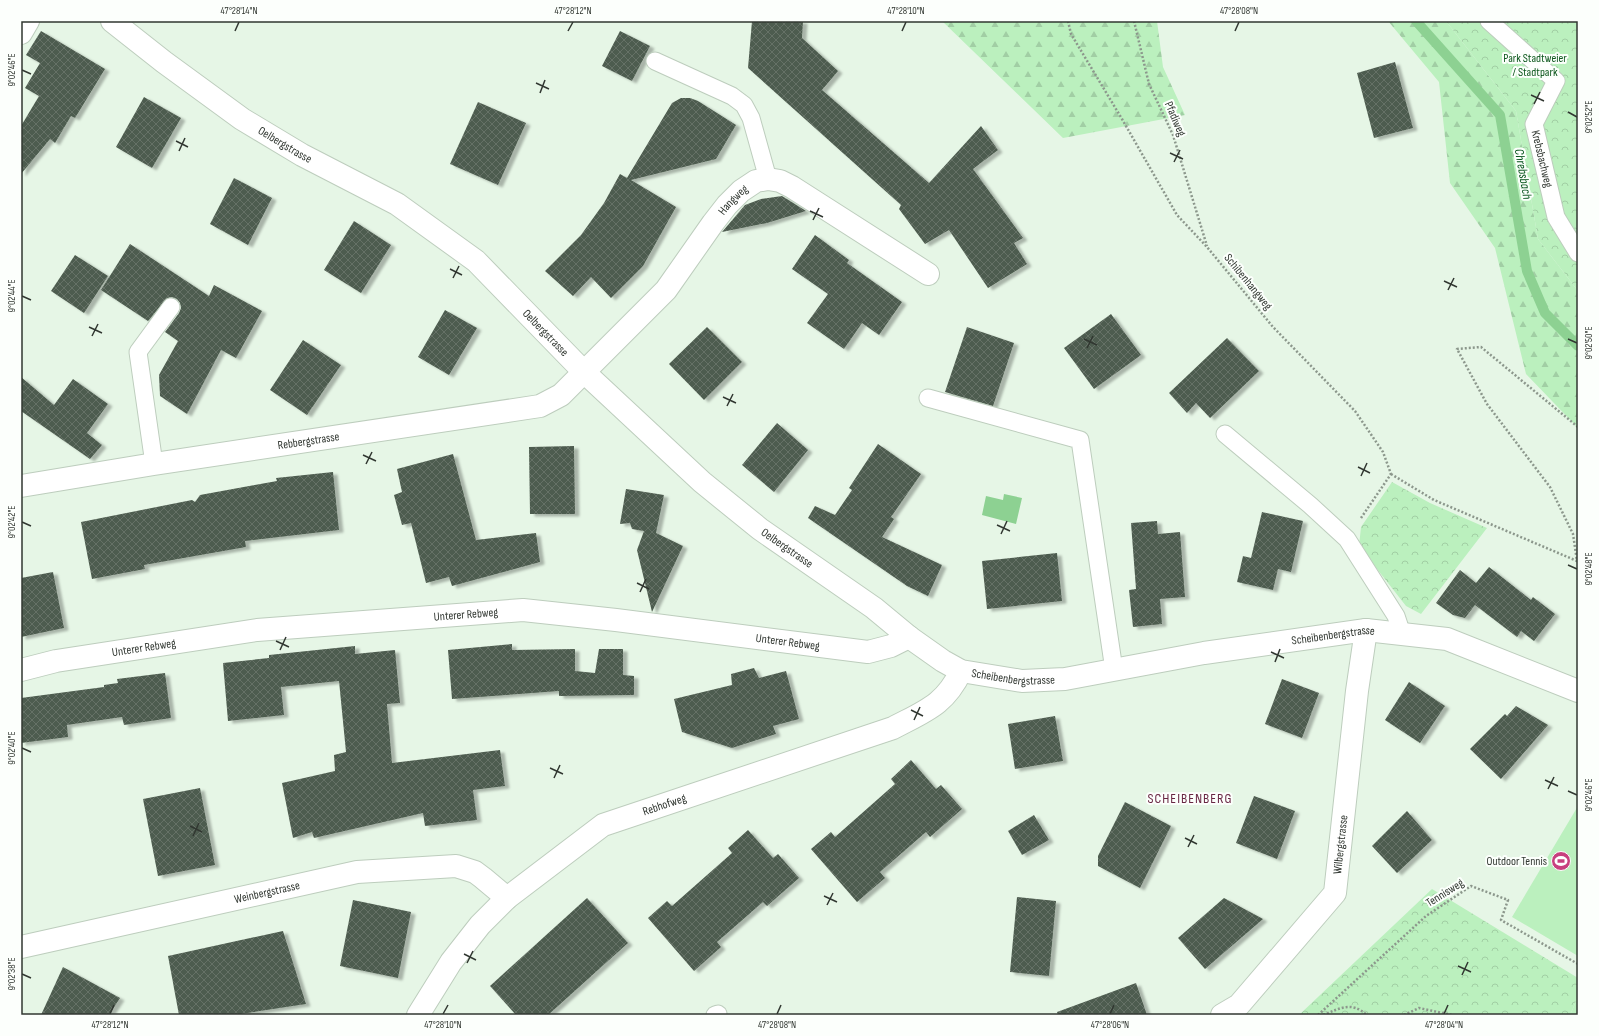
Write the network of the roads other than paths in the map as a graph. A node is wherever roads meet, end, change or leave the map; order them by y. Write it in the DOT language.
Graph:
graph roads {
  1 [pos="28,21"];
  2 [pos="112,21"];
  3 [pos="1489,21"];
  4 [pos="21,33"];
  5 [pos="655,61"];
  6 [pos="768,179"];
  7 [pos="1578,253"];
  8 [pos="928,274"];
  9 [pos="171,308"];
  10 [pos="584,372"];
  11 [pos="928,398"];
  12 [pos="1225,434"];
  13 [pos="154,464"];
  14 [pos="21,486"];
  15 [pos="1366,630"];
  16 [pos="1402,634"];
  17 [pos="909,637"];
  18 [pos="21,670"];
  19 [pos="1114,670"];
  20 [pos="961,671"];
  21 [pos="1578,691"];
  22 [pos="507,898"];
  23 [pos="21,947"];
  24 [pos="418,1015"];
  25 [pos="1222,1015"];
  1 -- 4 [label="street"];
  2 -- 10 [label="street, Oelbergstrasse"];
  3 -- 7 [label="lane, Krebsbachweg"];
  5 -- 6 [label="lane"];
  6 -- 8 [label="street"];
  6 -- 10 [label="street, Hangweg"];
  9 -- 13 [label="lane"];
  10 -- 13 [label="street, Rebbergstrasse"];
  10 -- 17 [label="street, Oelbergstrasse"];
  11 -- 19 [label="lane"];
  12 -- 16 [label="lane"];
  13 -- 14 [label="street, Rebbergstrasse"];
  15 -- 16 [label="street, Scheibenbergstrasse"];
  15 -- 19 [label="street, Scheibenbergstrasse"];
  15 -- 25 [label="street, Wilbergstrasse"];
  16 -- 21 [label="street, Scheibenbergstrasse"];
  17 -- 18 [label="street, Unterer Rebweg"];
  17 -- 20 [label="street, Oelbergstrasse"];
  19 -- 20 [label="street, Scheibenbergstrasse"];
  20 -- 22 [label="street, Rebhofweg"];
  22 -- 23 [label="street, Weinbergstrasse"];
  22 -- 24 [label="street, Rebhofweg"];
}
